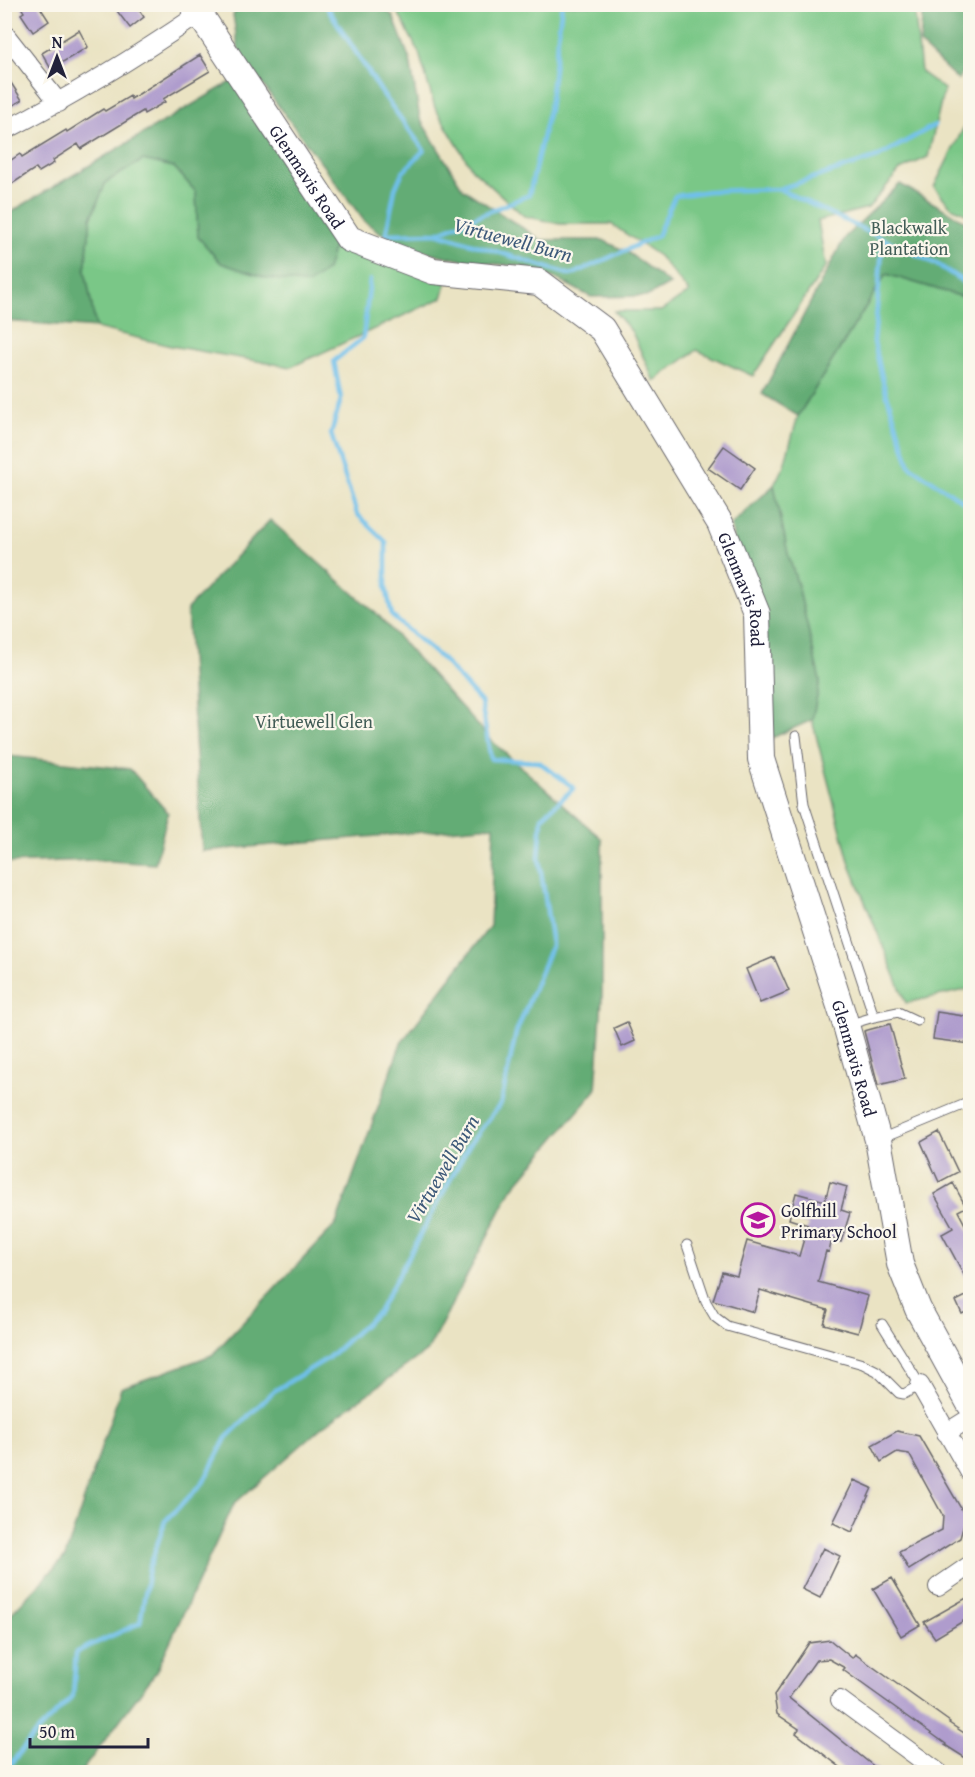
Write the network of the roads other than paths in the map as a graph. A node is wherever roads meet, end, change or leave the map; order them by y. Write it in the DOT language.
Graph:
graph roads {
  1 [pos="196,9"];
  2 [pos="4,33"];
  3 [pos="59,103"];
  4 [pos="4,131"];
  5 [pos="796,736"];
  6 [pos="874,1017"];
  7 [pos="917,1021"];
  8 [pos="846,1025"];
  9 [pos="970,1102"];
  10 [pos="878,1140"];
  11 [pos="687,1245"];
  12 [pos="882,1324"];
  13 [pos="920,1385"];
  14 [pos="970,1404"];
  15 [pos="970,1418"];
  16 [pos="946,1433"];
  17 [pos="970,1473"];
  18 [pos="970,1565"];
  19 [pos="938,1587"];
  20 [pos="840,1700"];
  21 [pos="938,1773"];
  1 -- 3 [label="street"];
  1 -- 8 [label="main road, Glenmavis Road"];
  2 -- 3 [label="street"];
  3 -- 4 [label="street"];
  5 -- 6 [label="lane"];
  6 -- 7 [label="lane"];
  6 -- 8 [label="lane"];
  8 -- 10 [label="main road, Glenmavis Road"];
  9 -- 10 [label="lane"];
  10 -- 14 [label="main road, Glenmavis Road"];
  11 -- 13 [label="lane"];
  12 -- 13 [label="lane"];
  13 -- 16 [label="street"];
  15 -- 16 [label="street"];
  16 -- 17 [label="street"];
  18 -- 19 [label="street"];
  20 -- 21 [label="street"];
}
